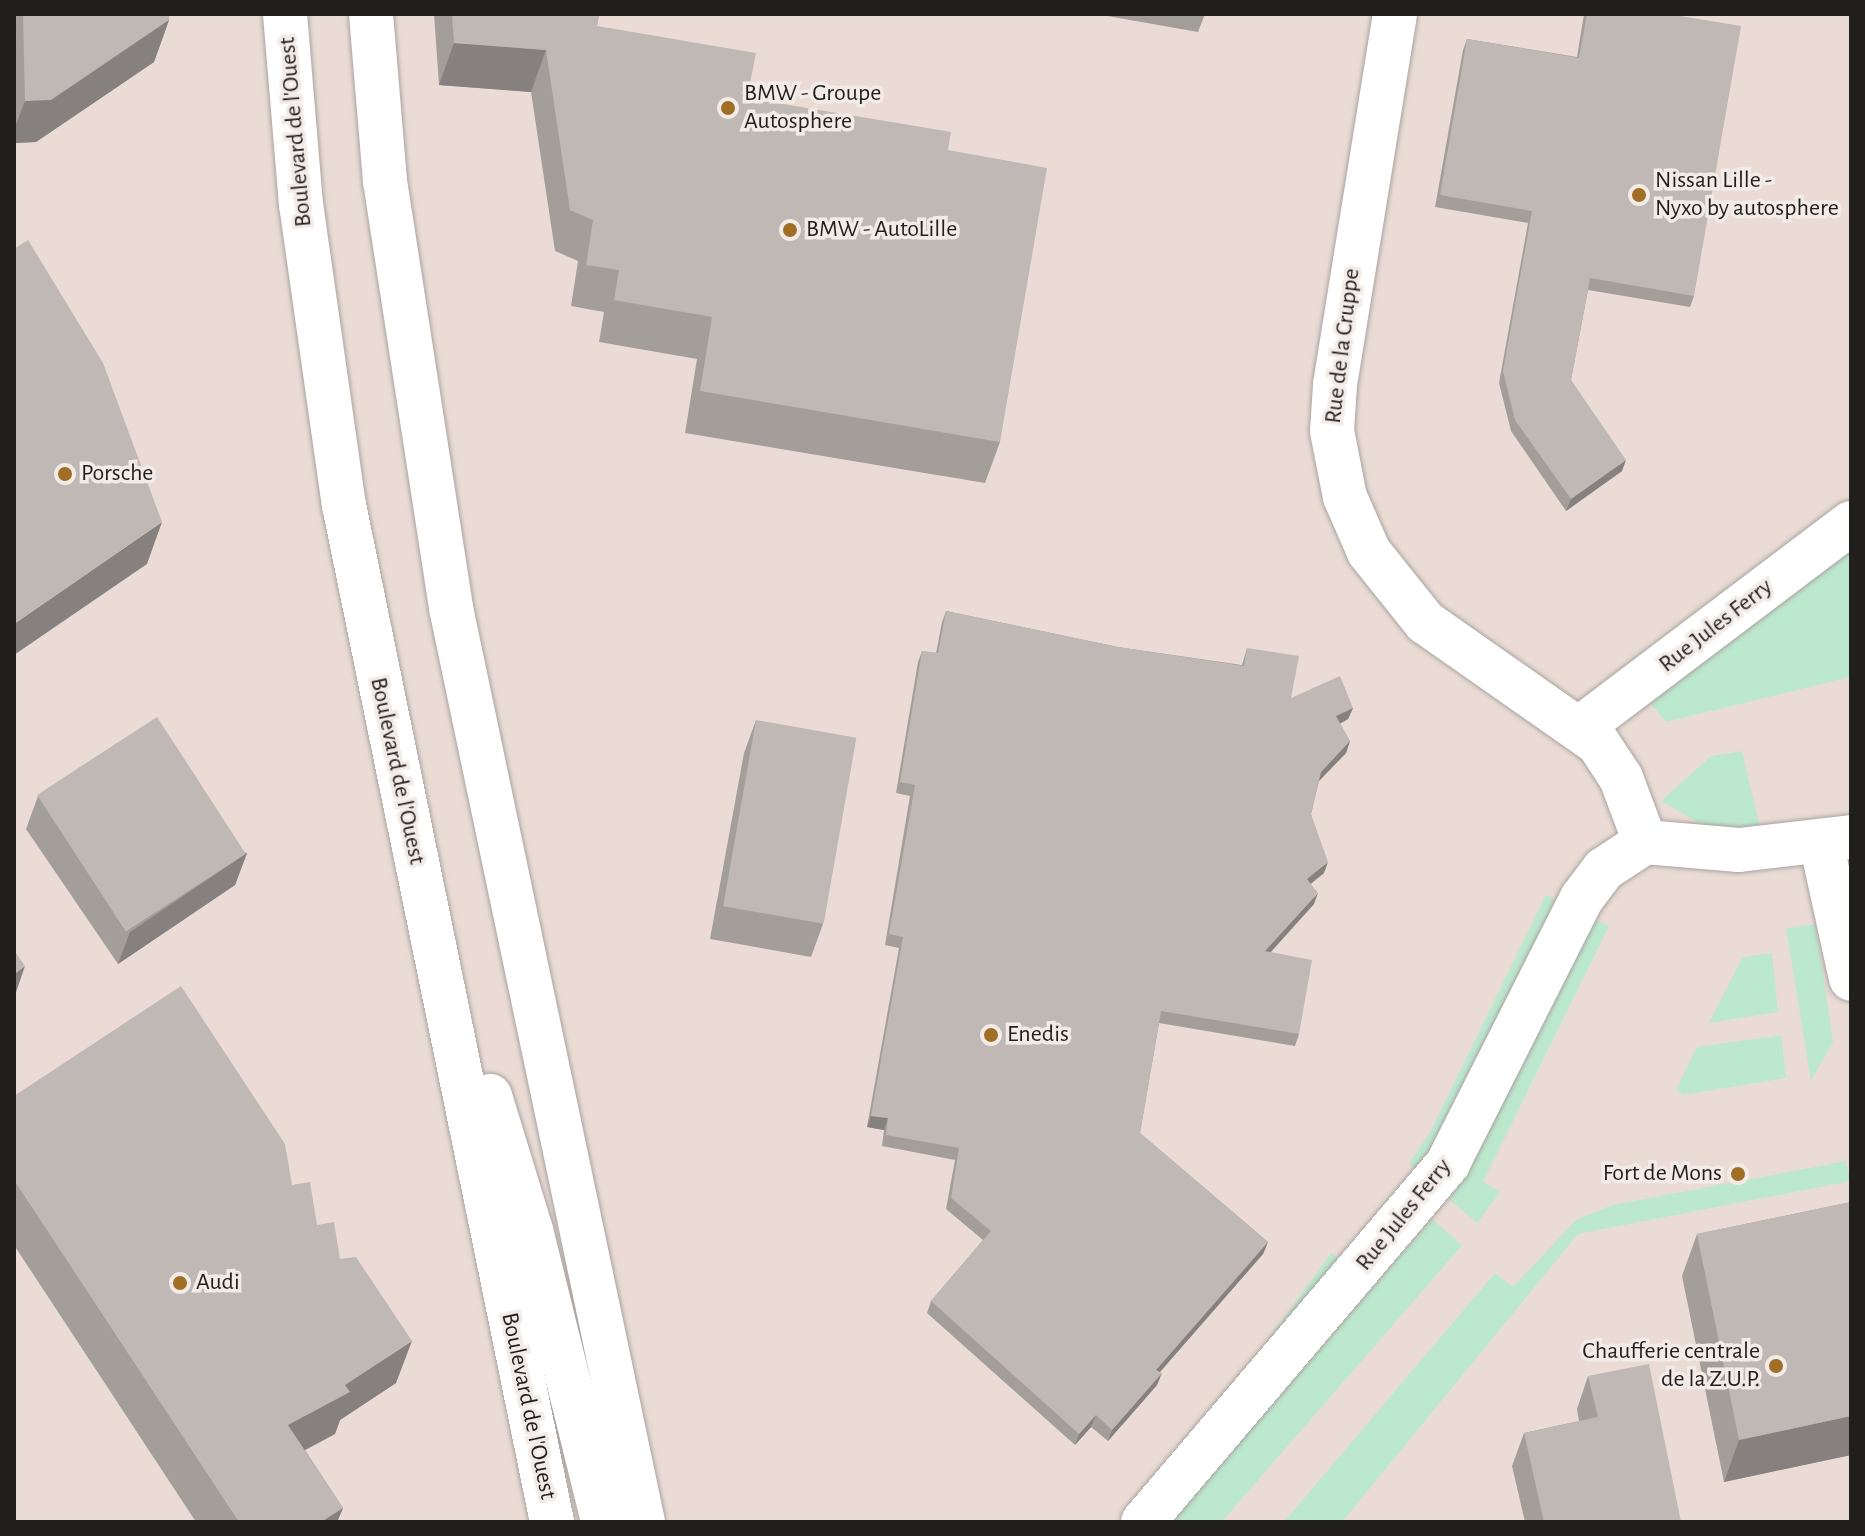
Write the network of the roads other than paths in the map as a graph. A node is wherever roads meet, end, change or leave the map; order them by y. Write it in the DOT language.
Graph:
graph roads {
  1 [pos="285,14"];
  2 [pos="354,14"];
  3 [pos="371,14"];
  4 [pos="1395,14"];
  5 [pos="385,181"];
  6 [pos="1851,523"];
  7 [pos="1580,728"];
  8 [pos="1836,840"];
  9 [pos="1645,842"];
  10 [pos="420,876"];
  11 [pos="1851,979"];
  12 [pos="552,1522"];
  13 [pos="603,1522"];
  14 [pos="643,1522"];
  15 [pos="1143,1522"];
  1 -- 10 [label="main road, Boulevard de l'Ouest"];
  2 -- 5 [label="main road"];
  3 -- 5 [label="main road"];
  4 -- 7 [label="main road, Rue de la Cruppe"];
  5 -- 14 [label="main road"];
  6 -- 7 [label="main road, Rue Jules Ferry"];
  7 -- 9 [label="main road, Rue de la Cruppe"];
  8 -- 9 [label="main road"];
  8 -- 11 [label="main road"];
  9 -- 15 [label="main road, Rue Jules Ferry"];
  10 -- 12 [label="main road, Boulevard de l'Ouest"];
  10 -- 13 [label="main road"];
}
